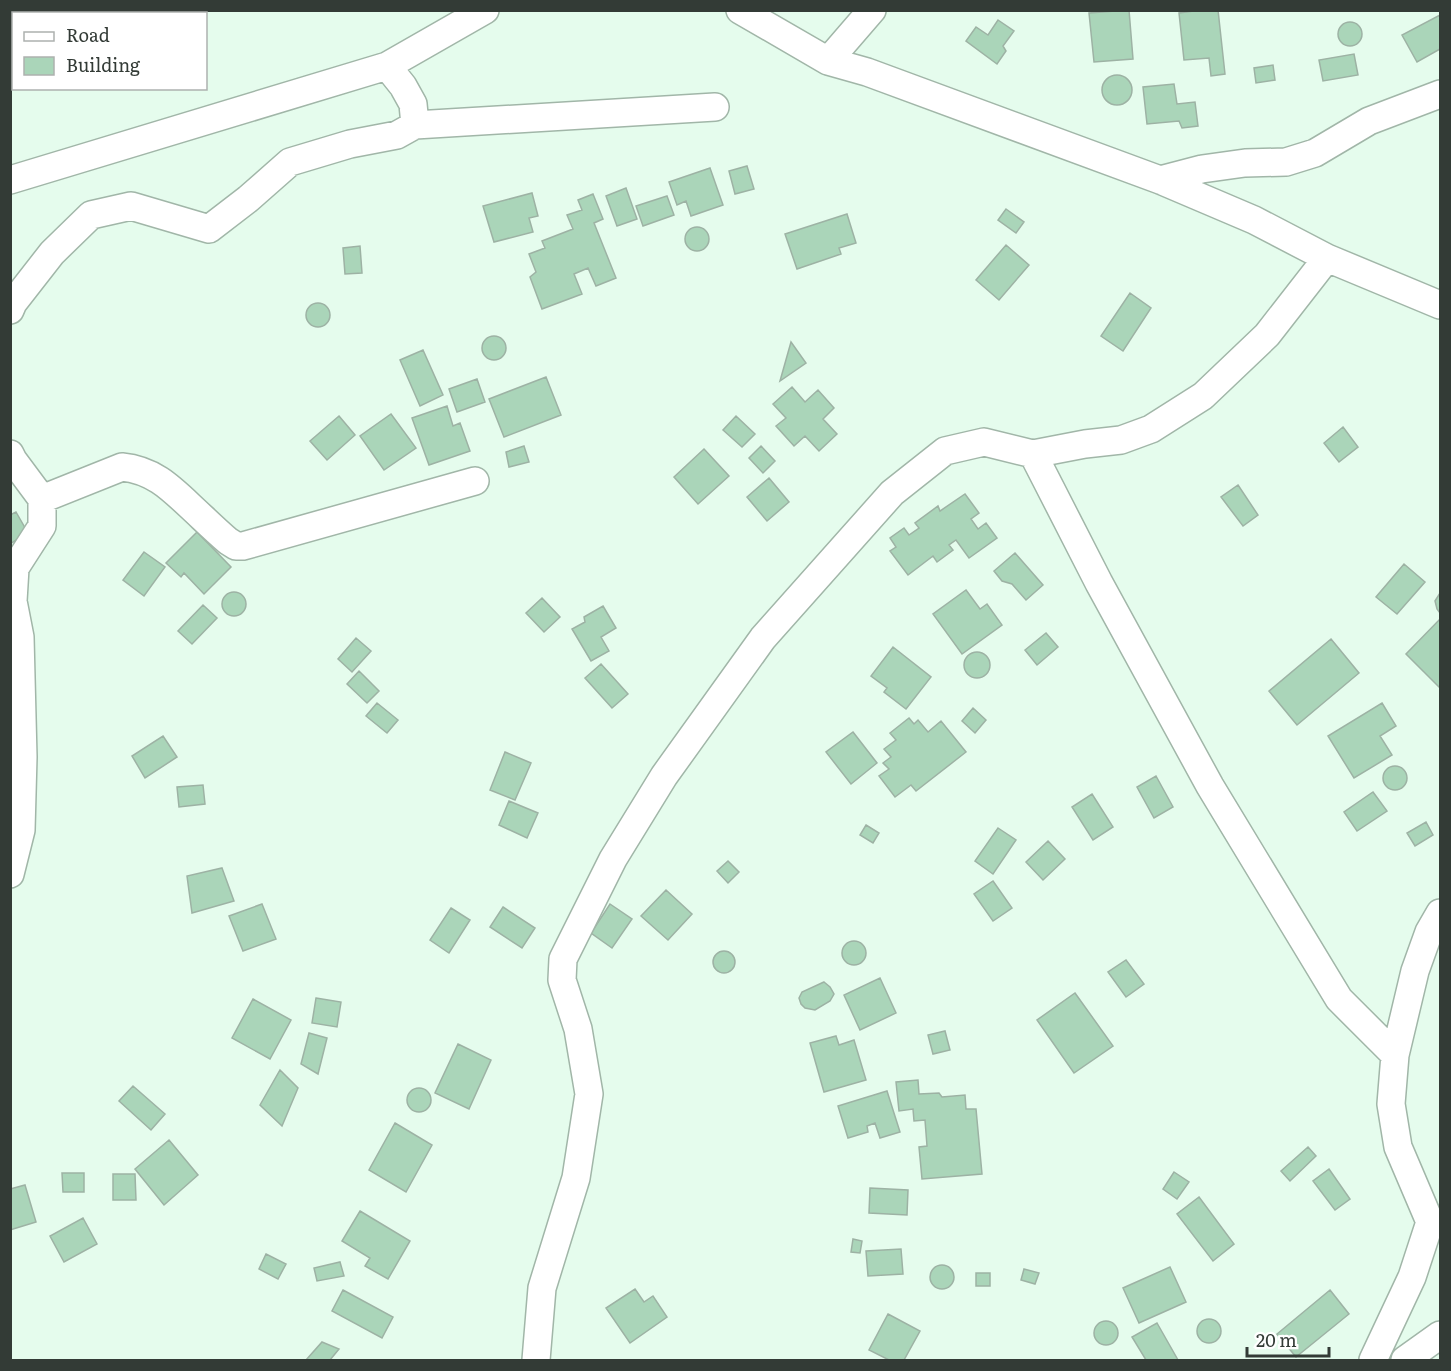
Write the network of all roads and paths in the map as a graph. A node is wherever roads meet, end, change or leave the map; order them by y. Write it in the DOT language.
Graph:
graph roads {
  1 [pos="484,10"];
  2 [pos="740,10"];
  3 [pos="872,10"];
  4 [pos="828,61"];
  5 [pos="387,66"];
  6 [pos="1440,94"];
  7 [pos="715,107"];
  8 [pos="416,125"];
  9 [pos="10,180"];
  10 [pos="1160,180"];
  11 [pos="1327,258"];
  12 [pos="1440,305"];
  13 [pos="10,310"];
  14 [pos="10,454"];
  15 [pos="1034,454"];
  16 [pos="475,481"];
  17 [pos="42,499"];
  18 [pos="12,601"];
  19 [pos="10,874"];
  20 [pos="1440,914"];
  21 [pos="1395,1055"];
  22 [pos="1440,1335"];
  23 [pos="536,1360"];
  24 [pos="1373,1360"];
  25 [pos="1405,1360"];
  1 -- 5 [label="street"];
  2 -- 4 [label="street"];
  3 -- 4 [label="street"];
  4 -- 10 [label="street"];
  5 -- 8 [label="street"];
  5 -- 9 [label="street"];
  6 -- 10 [label="street"];
  7 -- 8 [label="street"];
  8 -- 13 [label="street"];
  10 -- 11 [label="street"];
  11 -- 12 [label="street"];
  11 -- 15 [label="street"];
  14 -- 17 [label="street"];
  15 -- 21 [label="street"];
  15 -- 23 [label="street"];
  16 -- 17 [label="street"];
  17 -- 18 [label="street"];
  18 -- 19 [label="street"];
  20 -- 21 [label="street"];
  21 -- 24 [label="street"];
  22 -- 25 [label="street"];
}
